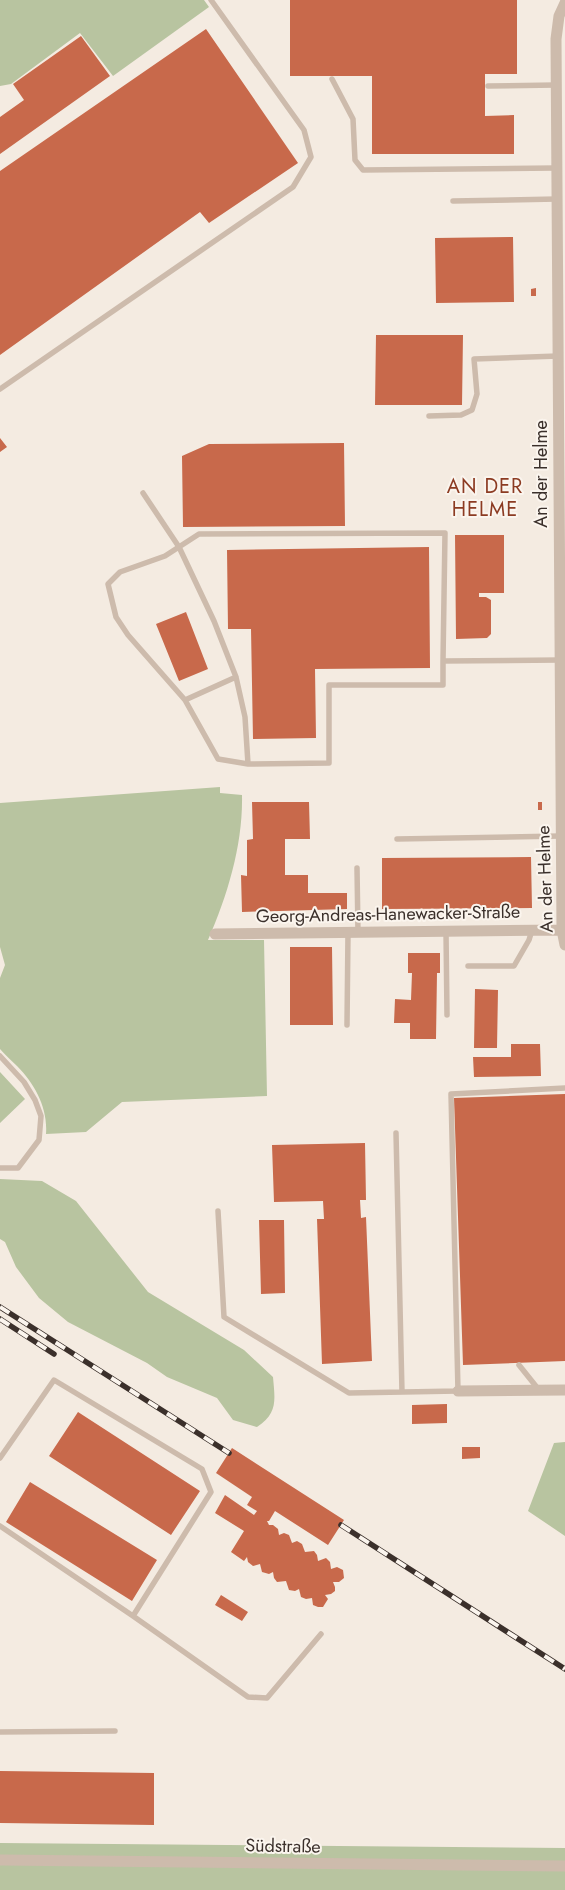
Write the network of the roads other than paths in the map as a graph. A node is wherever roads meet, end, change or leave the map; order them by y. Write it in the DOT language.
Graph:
graph roads {
  1 [pos="212,0"];
  2 [pos="565,1"];
  3 [pos="332,79"];
  4 [pos="556,85"];
  5 [pos="488,86"];
  6 [pos="559,175"];
  7 [pos="557,199"];
  8 [pos="453,201"];
  9 [pos="561,337"];
  10 [pos="558,356"];
  11 [pos="0,389"];
  12 [pos="429,416"];
  13 [pos="143,492"];
  14 [pos="179,547"];
  15 [pos="562,589"];
  16 [pos="560,660"];
  17 [pos="443,661"];
  18 [pos="236,677"];
  19 [pos="185,700"];
  20 [pos="563,754"];
  21 [pos="248,764"];
  22 [pos="561,836"];
  23 [pos="397,839"];
  24 [pos="357,868"];
  25 [pos="532,930"];
  26 [pos="562,930"];
  27 [pos="446,932"];
  28 [pos="353,933"];
  29 [pos="215,934"];
  30 [pos="565,945"];
  31 [pos="468,966"];
  32 [pos="447,1015"];
  33 [pos="348,1025"];
  34 [pos="0,1056"];
  35 [pos="565,1088"];
  36 [pos="396,1133"];
  37 [pos="0,1168"];
  38 [pos="218,1211"];
  39 [pos="520,1365"];
  40 [pos="539,1390"];
  41 [pos="565,1390"];
  42 [pos="458,1391"];
  43 [pos="402,1392"];
  44 [pos="0,1458"];
  45 [pos="0,1526"];
  46 [pos="133,1616"];
  47 [pos="321,1634"];
  48 [pos="115,1731"];
  49 [pos="0,1732"];
  50 [pos="0,1860"];
  51 [pos="565,1866"];
  1 -- 11 [label="lane"];
  2 -- 4 [label="street, An der Helme"];
  3 -- 6 [label="lane"];
  4 -- 5 [label="lane"];
  4 -- 6 [label="street, An der Helme"];
  6 -- 7 [label="street, An der Helme"];
  7 -- 8 [label="lane"];
  7 -- 9 [label="street, An der Helme"];
  9 -- 10 [label="street, An der Helme"];
  10 -- 12 [label="lane"];
  10 -- 15 [label="street, An der Helme"];
  13 -- 14 [label="lane"];
  14 -- 17 [label="lane"];
  14 -- 18 [label="lane"];
  14 -- 19 [label="lane"];
  15 -- 16 [label="street, An der Helme"];
  16 -- 17 [label="lane"];
  16 -- 20 [label="street, An der Helme"];
  17 -- 21 [label="lane"];
  18 -- 19 [label="lane"];
  18 -- 21 [label="lane"];
  19 -- 21 [label="lane"];
  20 -- 22 [label="street, An der Helme"];
  22 -- 23 [label="lane"];
  22 -- 26 [label="street, An der Helme"];
  24 -- 28 [label="lane"];
  25 -- 26 [label="street, Georg-Andreas-Hanewacker-Straße"];
  25 -- 27 [label="street, Georg-Andreas-Hanewacker-Straße"];
  25 -- 31 [label="lane"];
  26 -- 30 [label="street, An der Helme"];
  27 -- 28 [label="street, Georg-Andreas-Hanewacker-Straße"];
  27 -- 32 [label="lane"];
  28 -- 29 [label="street, Georg-Andreas-Hanewacker-Straße"];
  28 -- 33 [label="lane"];
  34 -- 37 [label="lane"];
  35 -- 42 [label="lane"];
  36 -- 43 [label="lane"];
  38 -- 43 [label="lane"];
  39 -- 40 [label="lane"];
  40 -- 41 [label="street"];
  40 -- 42 [label="street"];
  42 -- 43 [label="lane"];
  44 -- 46 [label="lane"];
  45 -- 46 [label="lane"];
  46 -- 47 [label="lane"];
  48 -- 49 [label="lane"];
  50 -- 51 [label="street, Südstraße"];
}
